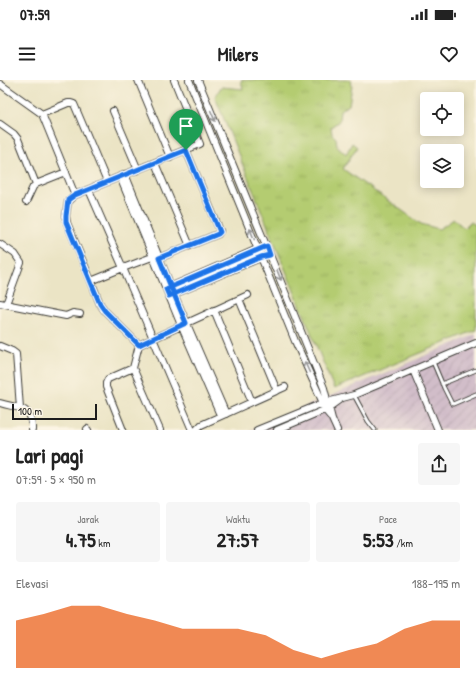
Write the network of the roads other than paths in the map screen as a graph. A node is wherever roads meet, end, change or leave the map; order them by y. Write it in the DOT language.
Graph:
graph roads {
  1 [pos="138,80"];
  2 [pos="174,80"];
  3 [pos="189,80"];
  4 [pos="198,80"];
  5 [pos="0,84"];
  6 [pos="113,111"];
  7 [pos="42,114"];
  8 [pos="0,124"];
  9 [pos="186,150"];
  10 [pos="170,156"];
  11 [pos="155,163"];
  12 [pos="138,170"];
  13 [pos="66,172"];
  14 [pos="122,176"];
  15 [pos="107,182"];
  16 [pos="36,184"];
  17 [pos="89,190"];
  18 [pos="75,195"];
  19 [pos="26,202"];
  20 [pos="0,244"];
  21 [pos="190,246"];
  22 [pos="267,246"];
  23 [pos="258,250"];
  24 [pos="270,255"];
  25 [pos="156,257"];
  26 [pos="261,257"];
  27 [pos="123,268"];
  28 [pos="91,281"];
  29 [pos="168,288"];
  30 [pos="171,295"];
  31 [pos="248,295"];
  32 [pos="239,299"];
  33 [pos="3,304"];
  34 [pos="214,310"];
  35 [pos="80,314"];
  36 [pos="184,324"];
  37 [pos="152,338"];
  38 [pos="476,344"];
  39 [pos="139,345"];
  40 [pos="0,346"];
  41 [pos="433,362"];
  42 [pos="133,368"];
  43 [pos="413,370"];
  44 [pos="476,370"];
  45 [pos="442,384"];
  46 [pos="285,387"];
  47 [pos="277,391"];
  48 [pos="476,394"];
  49 [pos="354,395"];
  50 [pos="342,398"];
  51 [pos="252,402"];
  52 [pos="325,402"];
  53 [pos="0,403"];
  54 [pos="20,408"];
  55 [pos="327,409"];
  56 [pos="223,414"];
  57 [pos="32,430"];
  58 [pos="123,430"];
  59 [pos="160,430"];
  60 [pos="192,430"];
  61 [pos="196,430"];
  62 [pos="257,430"];
  63 [pos="277,430"];
  64 [pos="336,430"];
  65 [pos="375,430"];
  66 [pos="438,430"];
  1 -- 10 [label="street"];
  2 -- 9 [label="street"];
  23 -- 3 [label="street, one-way"];
  4 -- 22 [label="street, one-way"];
  5 -- 7 [label="street"];
  6 -- 12 [label="street"];
  7 -- 13 [label="street"];
  7 -- 15 [label="street"];
  8 -- 16 [label="street"];
  9 -- 10 [label="street"];
  9 -- 21 [label="street"];
  10 -- 11 [label="street"];
  11 -- 12 [label="street"];
  11 -- 21 [label="street"];
  12 -- 14 [label="street"];
  13 -- 16 [label="street"];
  13 -- 18 [label="street"];
  14 -- 15 [label="street"];
  14 -- 25 [label="street"];
  15 -- 17 [label="street"];
  16 -- 19 [label="street"];
  17 -- 18 [label="street"];
  17 -- 27 [label="street"];
  18 -- 28 [label="street"];
  20 -- 33 [label="street"];
  21 -- 25 [label="street"];
  22 -- 23 [label="street"];
  22 -- 24 [label="street"];
  23 -- 26 [label="street"];
  23 -- 29 [label="street"];
  24 -- 26 [label="street"];
  24 -- 52 [label="street, one-way"];
  25 -- 27 [label="street"];
  25 -- 29 [label="street"];
  26 -- 30 [label="street"];
  52 -- 26 [label="street, one-way"];
  27 -- 28 [label="street"];
  27 -- 37 [label="street"];
  28 -- 39 [label="street"];
  29 -- 30 [label="street"];
  30 -- 36 [label="street"];
  31 -- 32 [label="street"];
  32 -- 34 [label="street"];
  32 -- 47 [label="street"];
  33 -- 35 [label="street"];
  34 -- 36 [label="street"];
  34 -- 51 [label="street"];
  36 -- 37 [label="street"];
  36 -- 56 [label="street"];
  37 -- 39 [label="street"];
  37 -- 60 [label="street"];
  38 -- 41 [label="street"];
  39 -- 42 [label="street"];
  40 -- 54 [label="street"];
  41 -- 43 [label="street"];
  41 -- 45 [label="lane"];
  42 -- 58 [label="street"];
  42 -- 59 [label="street"];
  43 -- 49 [label="street"];
  43 -- 66 [label="street"];
  44 -- 45 [label="lane"];
  45 -- 48 [label="lane"];
  46 -- 47 [label="street"];
  47 -- 51 [label="street"];
  49 -- 50 [label="street"];
  49 -- 65 [label="lane"];
  50 -- 52 [label="street"];
  50 -- 55 [label="street"];
  51 -- 56 [label="street"];
  52 -- 55 [label="street"];
  52 -- 62 [label="street"];
  53 -- 54 [label="street"];
  54 -- 57 [label="street"];
  55 -- 63 [label="street"];
  55 -- 64 [label="street"];
  56 -- 61 [label="street"];
}
